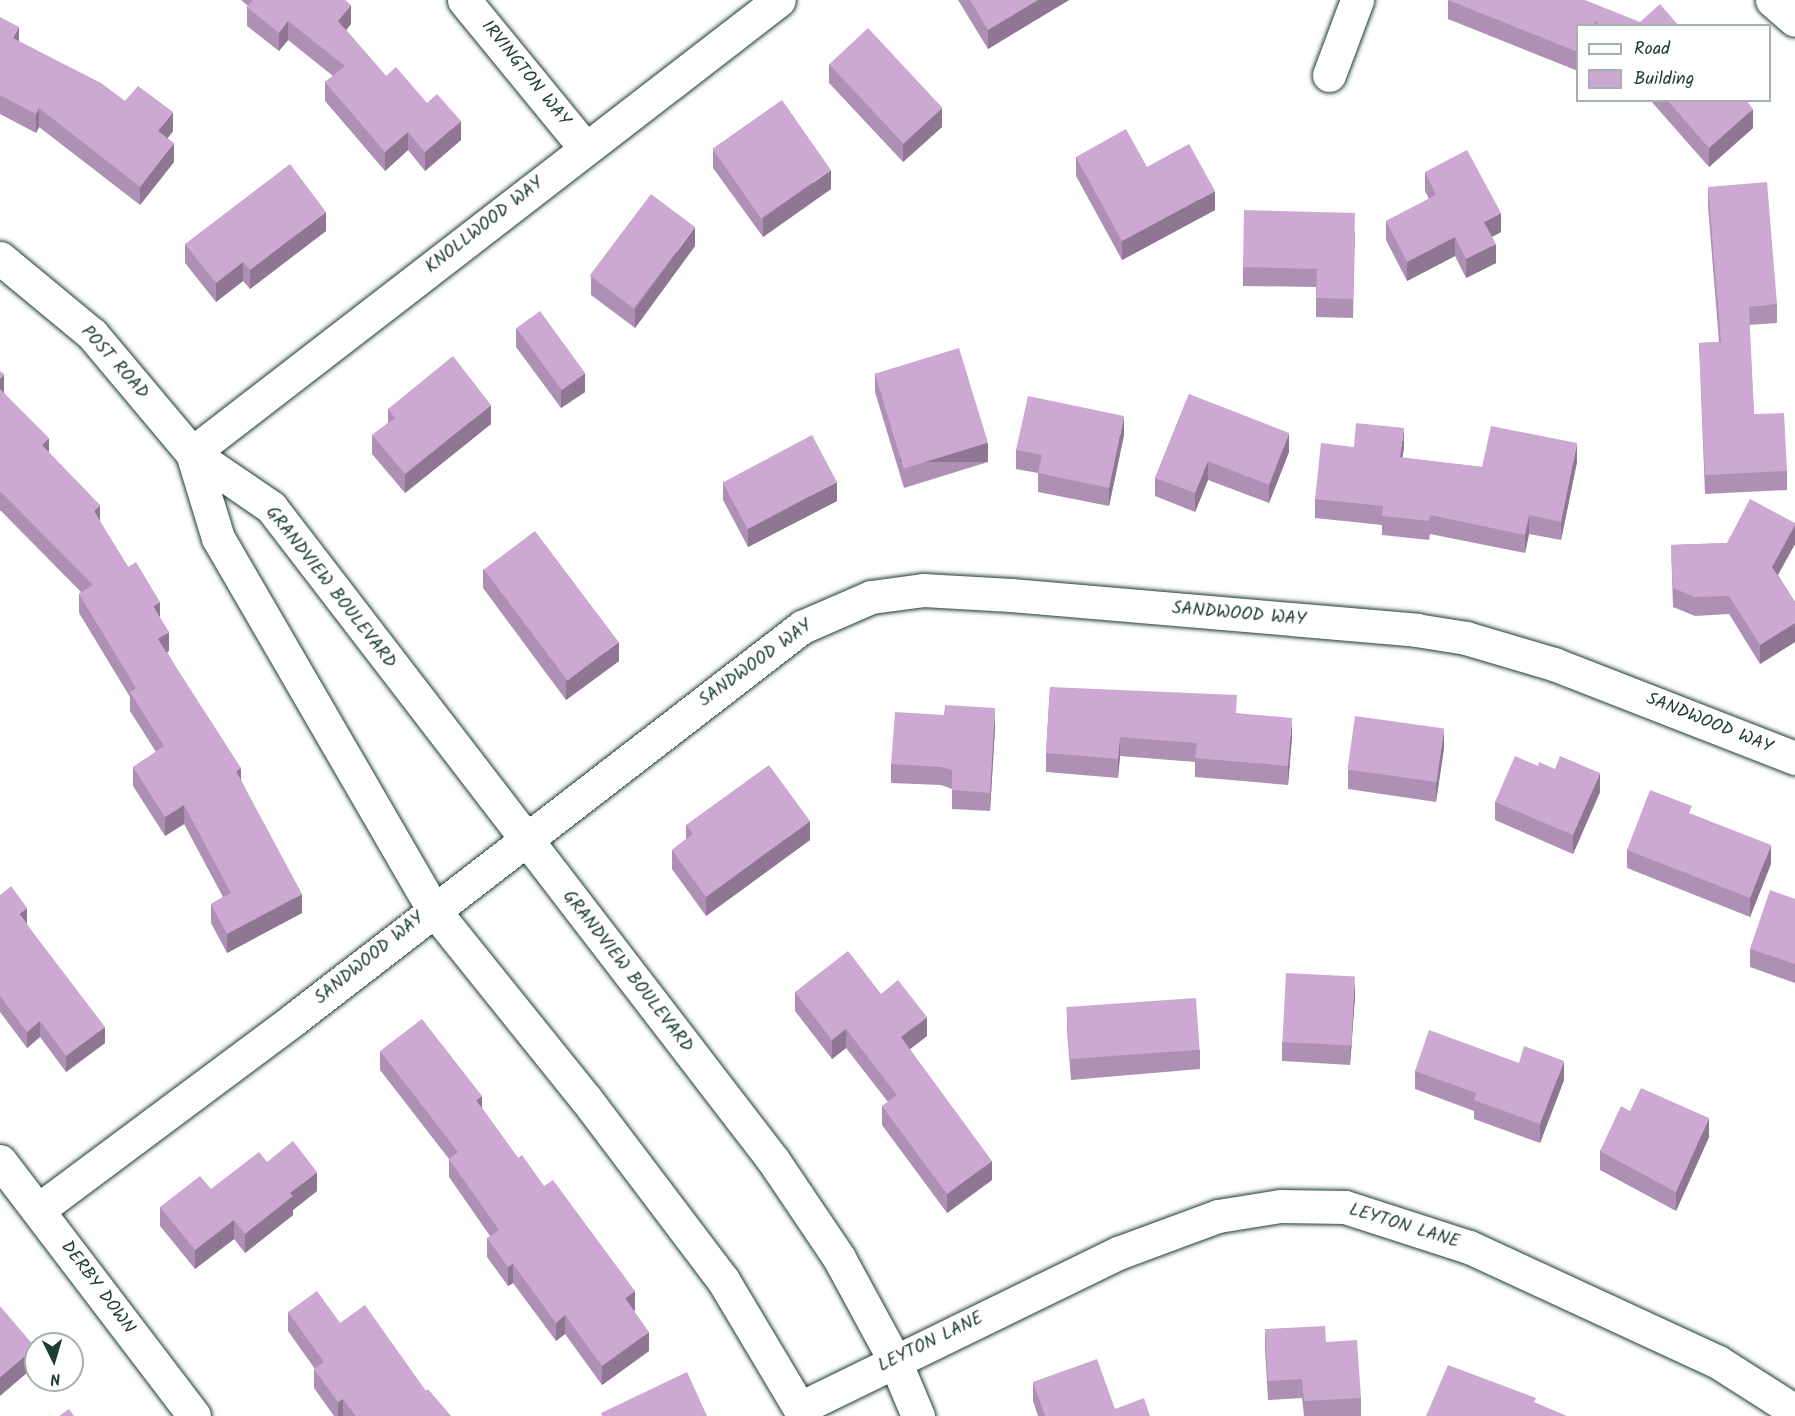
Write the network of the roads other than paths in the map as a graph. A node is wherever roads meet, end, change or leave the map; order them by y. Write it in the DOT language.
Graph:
graph roads {
  1 [pos="464,0"];
  2 [pos="779,0"];
  3 [pos="1357,0"];
  4 [pos="1772,0"];
  5 [pos="1795,21"];
  6 [pos="1329,75"];
  7 [pos="585,148"];
  8 [pos="0,258"];
  9 [pos="192,453"];
  10 [pos="1795,758"];
  11 [pos="525,841"];
  12 [pos="433,909"];
  13 [pos="0,1161"];
  14 [pos="38,1210"];
  15 [pos="895,1361"];
  16 [pos="1795,1411"];
  17 [pos="802,1412"];
  18 [pos="194,1416"];
  19 [pos="918,1416"];
  1 -- 7 [label="street, IRVINGTON WAY"];
  2 -- 7 [label="street, KNOLLWOOD WAY"];
  3 -- 6 [label="street"];
  4 -- 5 [label="street"];
  7 -- 9 [label="street, KNOLLWOOD WAY"];
  8 -- 9 [label="street, POST ROAD"];
  9 -- 11 [label="street, GRANDVIEW BOULEVARD"];
  9 -- 12 [label="street"];
  10 -- 11 [label="street, SANDWOOD WAY"];
  11 -- 12 [label="street, SANDWOOD WAY"];
  11 -- 15 [label="street, GRANDVIEW BOULEVARD"];
  12 -- 14 [label="street, SANDWOOD WAY"];
  12 -- 17 [label="street"];
  13 -- 14 [label="street, DERBY DOWN"];
  14 -- 18 [label="street, DERBY DOWN"];
  15 -- 16 [label="street, LEYTON LANE"];
  15 -- 17 [label="street, LEYTON LANE"];
  15 -- 19 [label="street, GRANDVIEW BOULEVARD"];
}
